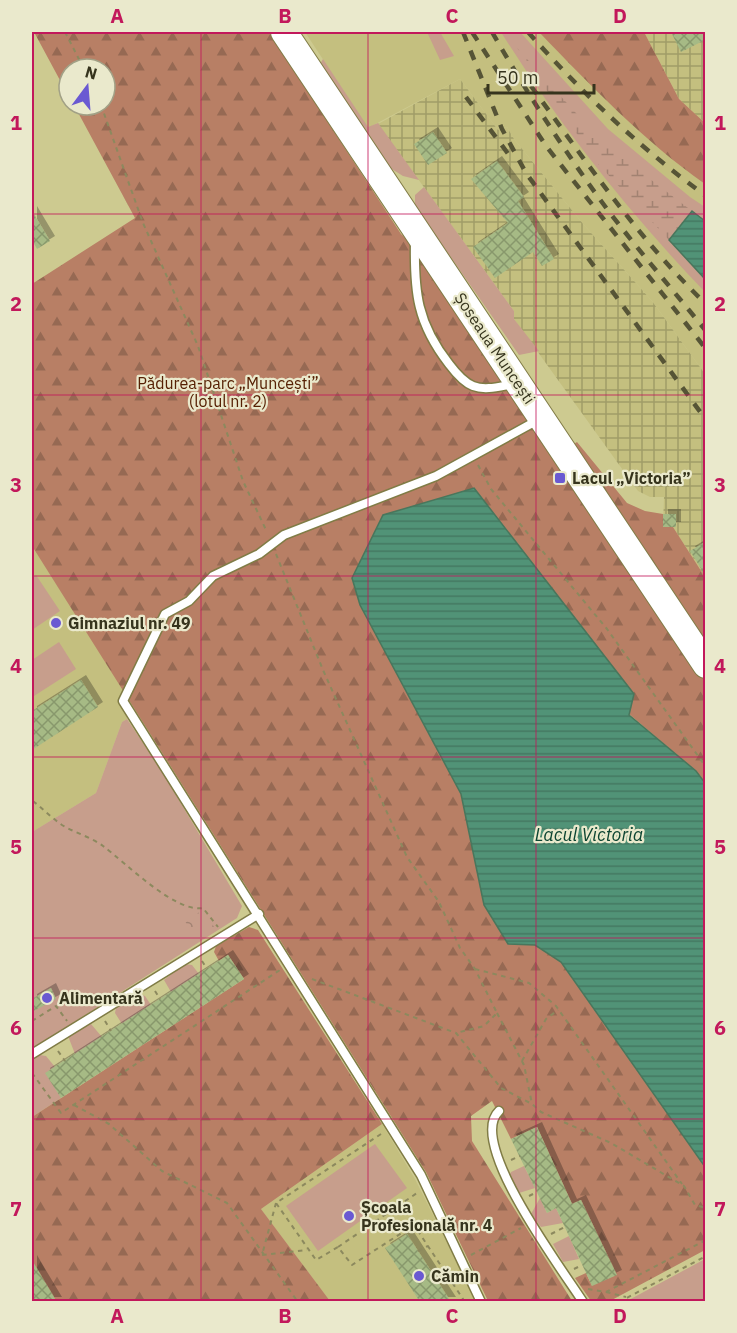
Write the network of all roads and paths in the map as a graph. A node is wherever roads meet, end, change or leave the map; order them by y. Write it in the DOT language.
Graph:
graph roads {
  1 [pos="65,32"];
  2 [pos="284,32"];
  3 [pos="78,57"];
  4 [pos="105,117"];
  5 [pos="416,229"];
  6 [pos="519,384"];
  7 [pos="541,418"];
  8 [pos="474,457"];
  9 [pos="272,543"];
  10 [pos="705,665"];
  11 [pos="705,767"];
  12 [pos="33,801"];
  13 [pos="260,914"];
  14 [pos="224,935"];
  15 [pos="290,964"];
  16 [pos="475,969"];
  17 [pos="559,1010"];
  18 [pos="497,1013"];
  19 [pos="32,1021"];
  20 [pos="72,1029"];
  21 [pos="456,1033"];
  22 [pos="32,1054"];
  23 [pos="522,1061"];
  24 [pos="32,1072"];
  25 [pos="532,1104"];
  26 [pos="74,1105"];
  27 [pos="499,1111"];
  28 [pos="391,1127"];
  29 [pos="381,1134"];
  30 [pos="387,1143"];
  31 [pos="413,1186"];
  32 [pos="684,1186"];
  33 [pos="276,1203"];
  34 [pos="705,1208"];
  35 [pos="532,1222"];
  36 [pos="565,1227"];
  37 [pos="542,1238"];
  38 [pos="705,1239"];
  39 [pos="338,1246"];
  40 [pos="428,1246"];
  41 [pos="308,1250"];
  42 [pos="418,1251"];
  43 [pos="262,1255"];
  44 [pos="705,1256"];
  45 [pos="460,1261"];
  46 [pos="573,1287"];
  47 [pos="606,1292"];
  48 [pos="627,1297"];
  49 [pos="298,1302"];
  50 [pos="465,1302"];
  51 [pos="480,1302"];
  52 [pos="583,1302"];
  53 [pos="619,1302"];
  1 -- 3 [label="path"];
  2 -- 5 [label="main road, Șoseaua Muncești"];
  4 -- 9 [label="path"];
  5 -- 6 [label="main road, Șoseaua Muncești"];
  5 -- 6 [label="lane"];
  6 -- 7 [label="main road, Șoseaua Muncești"];
  7 -- 8 [label="lane"];
  7 -- 10 [label="main road, Șoseaua Muncești"];
  8 -- 9 [label="lane"];
  8 -- 11 [label="path"];
  9 -- 13 [label="lane"];
  9 -- 16 [label="path"];
  12 -- 14 [label="path"];
  13 -- 14 [label="lane"];
  13 -- 15 [label="lane"];
  14 -- 20 [label="lane"];
  15 -- 21 [label="path"];
  15 -- 26 [label="path"];
  15 -- 28 [label="lane"];
  16 -- 17 [label="path"];
  16 -- 18 [label="path"];
  17 -- 23 [label="path"];
  17 -- 32 [label="path"];
  18 -- 21 [label="path"];
  18 -- 23 [label="path"];
  19 -- 20 [label="path"];
  20 -- 22 [label="lane"];
  21 -- 25 [label="path"];
  23 -- 25 [label="path"];
  24 -- 26 [label="path"];
  25 -- 32 [label="path"];
  26 -- 43 [label="path"];
  27 -- 35 [label="lane"];
  28 -- 29 [label="path"];
  28 -- 45 [label="lane"];
  29 -- 30 [label="path"];
  29 -- 33 [label="path"];
  31 -- 39 [label="path"];
  32 -- 34 [label="path"];
  33 -- 41 [label="path"];
  33 -- 43 [label="path"];
  35 -- 37 [label="lane"];
  35 -- 45 [label="path"];
  36 -- 37 [label="path"];
  37 -- 46 [label="lane"];
  38 -- 47 [label="path"];
  39 -- 40 [label="path"];
  39 -- 41 [label="path"];
  40 -- 42 [label="path"];
  40 -- 50 [label="path"];
  41 -- 43 [label="path"];
  43 -- 49 [label="path"];
  44 -- 48 [label="path"];
  45 -- 51 [label="lane"];
  46 -- 47 [label="path"];
  46 -- 52 [label="lane"];
  47 -- 48 [label="path"];
  48 -- 53 [label="path"];
}
